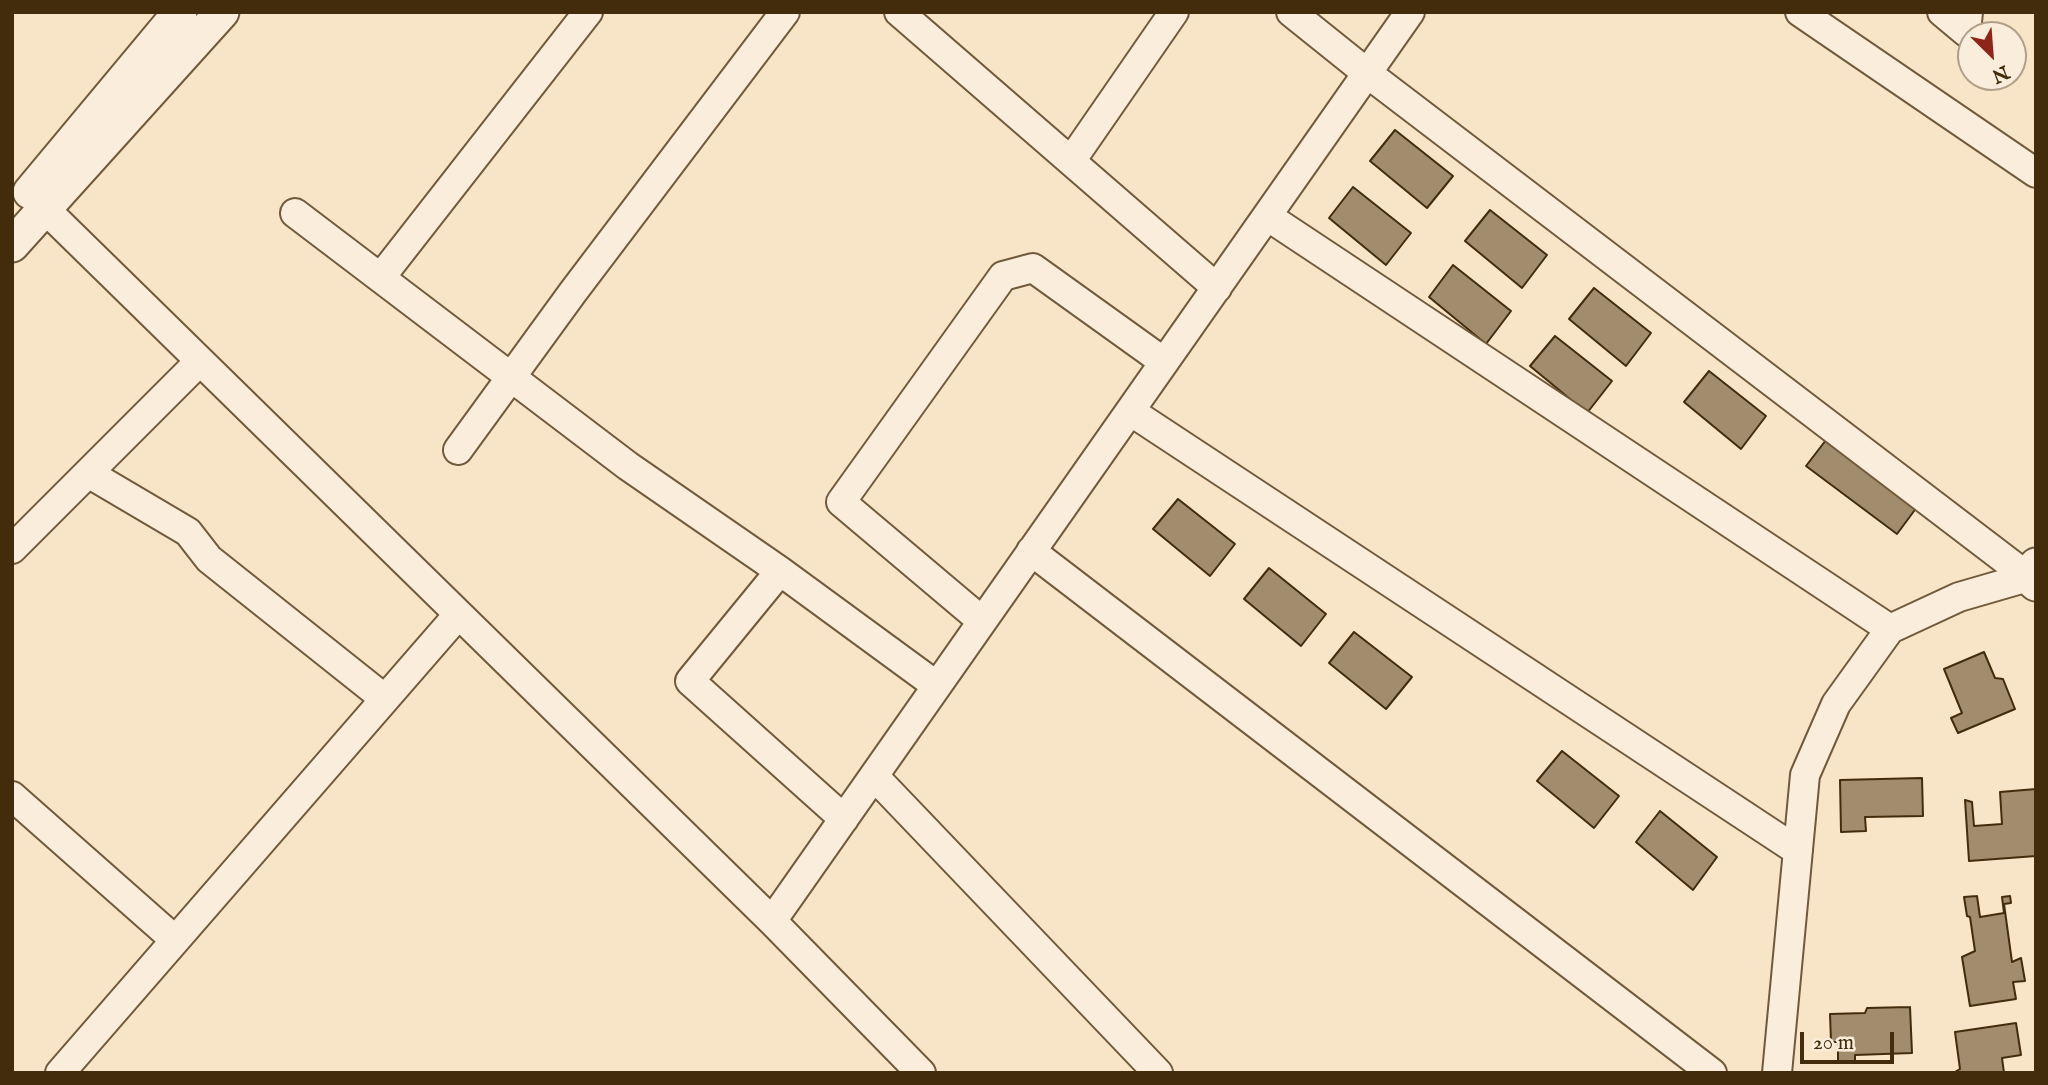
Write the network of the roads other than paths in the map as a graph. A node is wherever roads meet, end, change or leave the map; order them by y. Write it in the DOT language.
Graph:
graph roads {
  1 [pos="180,12"];
  2 [pos="222,12"];
  3 [pos="588,12"];
  4 [pos="785,12"];
  5 [pos="899,12"];
  6 [pos="1174,12"];
  7 [pos="1291,12"];
  8 [pos="1410,12"];
  9 [pos="1800,12"];
  10 [pos="1942,12"];
  11 [pos="1968,12"];
  12 [pos="1367,73"];
  13 [pos="1071,162"];
  14 [pos="2036,173"];
  15 [pos="28,210"];
  16 [pos="295,213"];
  17 [pos="1267,216"];
  18 [pos="12,245"];
  19 [pos="381,277"];
  20 [pos="1217,288"];
  21 [pos="199,362"];
  22 [pos="1164,362"];
  23 [pos="512,376"];
  24 [pos="1130,411"];
  25 [pos="458,450"];
  26 [pos="88,473"];
  27 [pos="12,549"];
  28 [pos="1031,551"];
  29 [pos="780,571"];
  30 [pos="2033,575"];
  31 [pos="458,615"];
  32 [pos="982,621"];
  33 [pos="1890,629"];
  34 [pos="937,686"];
  35 [pos="385,699"];
  36 [pos="874,776"];
  37 [pos="12,796"];
  38 [pos="844,818"];
  39 [pos="1798,851"];
  40 [pos="772,921"];
  41 [pos="175,940"];
  42 [pos="60,1073"];
  43 [pos="921,1073"];
  44 [pos="1158,1073"];
  45 [pos="1712,1073"];
  46 [pos="1777,1073"];
  1 -- 15 [label="street"];
  2 -- 15 [label="street"];
  3 -- 19 [label="street"];
  4 -- 23 [label="street"];
  5 -- 13 [label="street"];
  6 -- 13 [label="street"];
  7 -- 12 [label="street"];
  8 -- 12 [label="street"];
  9 -- 14 [label="street"];
  10 -- 11 [label="street"];
  12 -- 17 [label="street"];
  12 -- 30 [label="street"];
  13 -- 20 [label="street"];
  15 -- 18 [label="street"];
  15 -- 21 [label="street"];
  16 -- 19 [label="street"];
  17 -- 20 [label="street"];
  17 -- 33 [label="street"];
  19 -- 23 [label="street"];
  20 -- 22 [label="street"];
  21 -- 26 [label="street"];
  21 -- 31 [label="street"];
  22 -- 24 [label="street"];
  22 -- 32 [label="street"];
  23 -- 25 [label="street"];
  23 -- 29 [label="street"];
  24 -- 28 [label="street"];
  24 -- 39 [label="street"];
  26 -- 27 [label="street"];
  26 -- 35 [label="street"];
  28 -- 32 [label="street"];
  28 -- 45 [label="street"];
  29 -- 34 [label="street"];
  29 -- 38 [label="street"];
  30 -- 33 [label="street"];
  31 -- 35 [label="street"];
  31 -- 40 [label="street"];
  32 -- 34 [label="street"];
  33 -- 39 [label="street"];
  34 -- 36 [label="street"];
  35 -- 41 [label="street"];
  36 -- 38 [label="street"];
  36 -- 44 [label="street"];
  37 -- 41 [label="street"];
  38 -- 40 [label="street"];
  39 -- 46 [label="street"];
  40 -- 43 [label="street"];
  41 -- 42 [label="street"];
}
